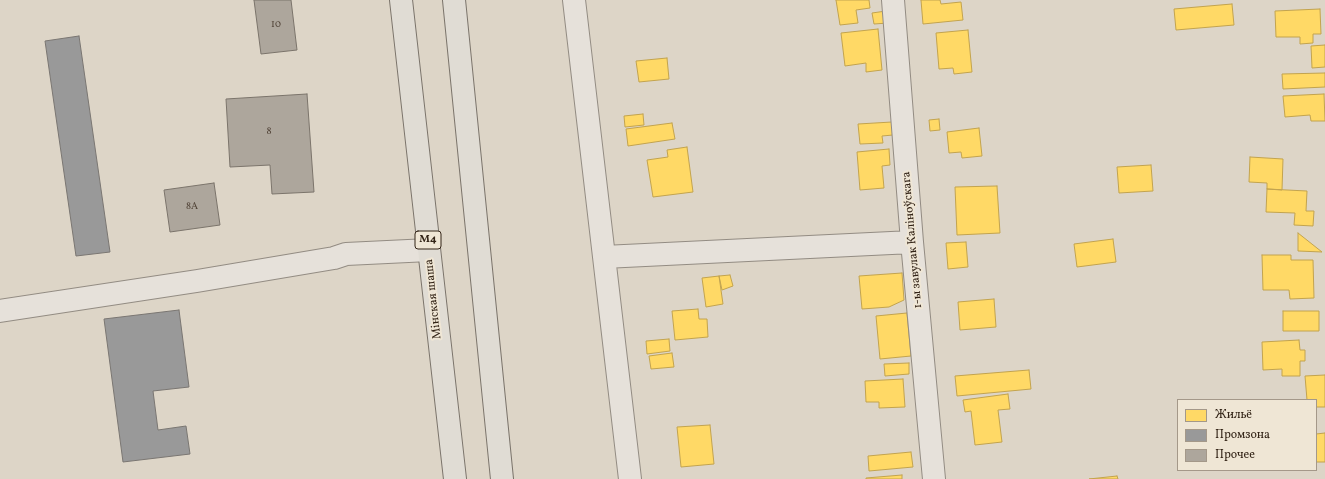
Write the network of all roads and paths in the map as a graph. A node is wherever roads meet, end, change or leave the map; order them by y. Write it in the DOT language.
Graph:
graph roads {
  1 [pos="401,0"];
  2 [pos="454,0"];
  3 [pos="574,0"];
  4 [pos="893,0"];
  5 [pos="912,242"];
  6 [pos="429,250"];
  7 [pos="604,257"];
  8 [pos="0,312"];
  9 [pos="455,479"];
  10 [pos="502,479"];
  11 [pos="630,479"];
  12 [pos="934,479"];
  1 -- 6 [label="main road, Мінская шаша / М4"];
  2 -- 10 [label="main road"];
  3 -- 7 [label="street"];
  4 -- 5 [label="street, 1-ы завулак Каліноўскага"];
  5 -- 7 [label="street"];
  5 -- 12 [label="street, 1-ы завулак Каліноўскага"];
  6 -- 8 [label="street"];
  6 -- 9 [label="main road, Мінская шаша / М4"];
  7 -- 11 [label="street"];
}
